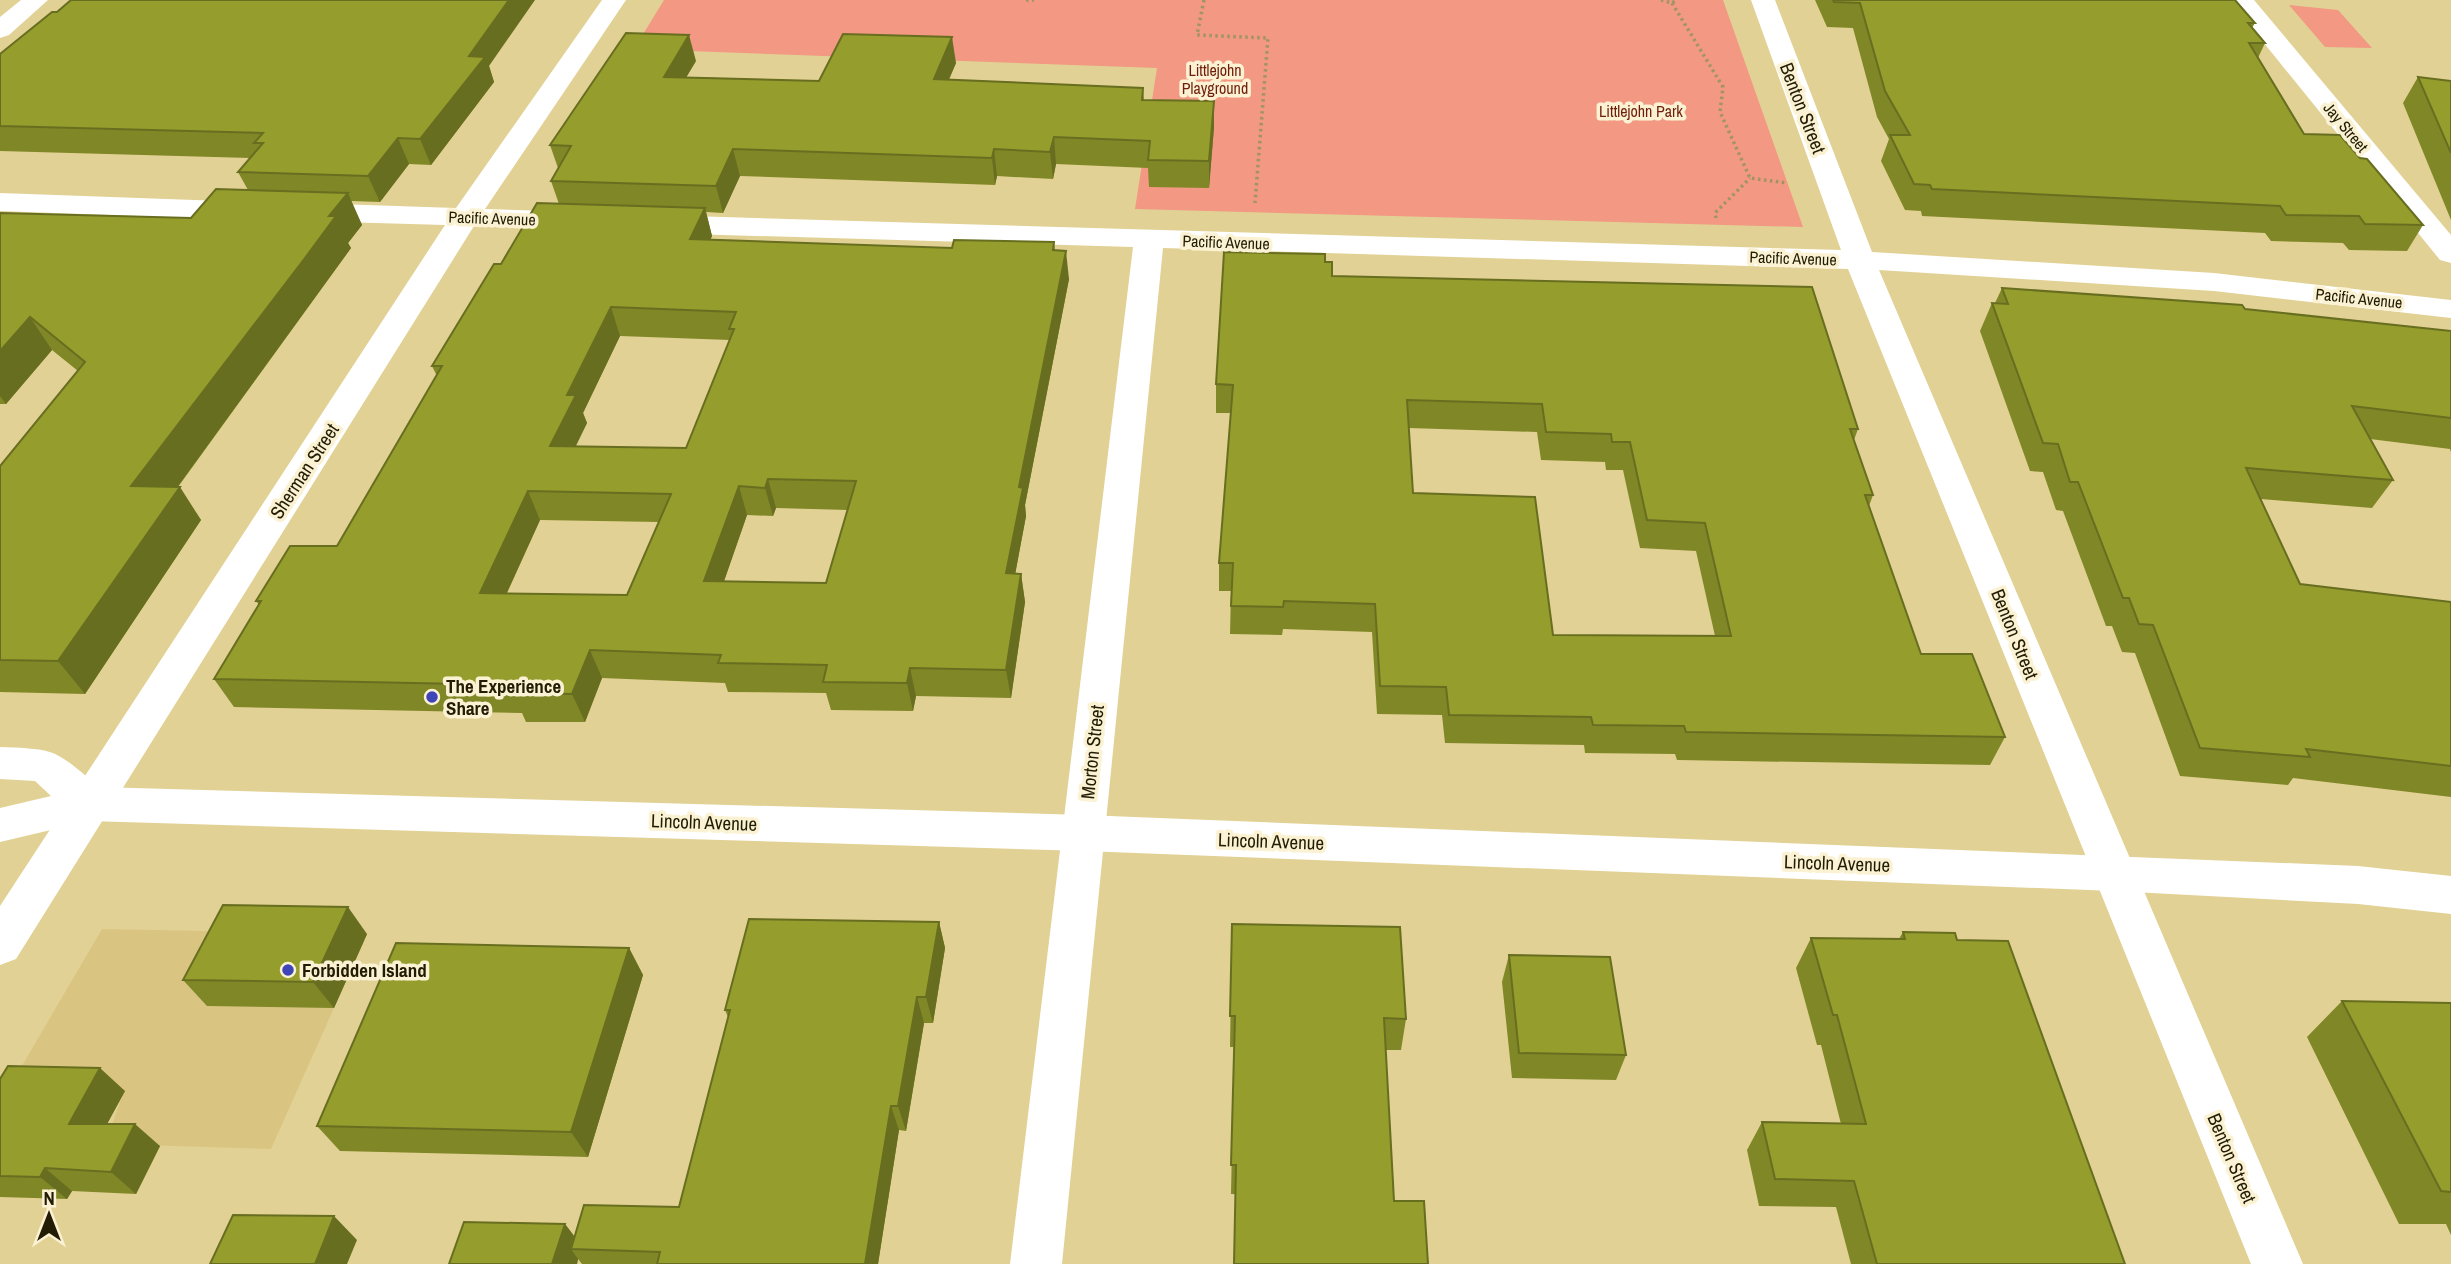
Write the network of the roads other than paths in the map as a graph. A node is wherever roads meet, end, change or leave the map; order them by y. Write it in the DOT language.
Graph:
graph roads {
  1 [pos="36,0"];
  2 [pos="614,0"];
  3 [pos="1763,0"];
  4 [pos="2241,0"];
  5 [pos="0,30"];
  6 [pos="0,202"];
  7 [pos="465,218"];
  8 [pos="1149,239"];
  9 [pos="2451,254"];
  10 [pos="1860,260"];
  11 [pos="2451,309"];
  12 [pos="0,764"];
  13 [pos="89,804"];
  14 [pos="0,825"];
  15 [pos="1084,833"];
  16 [pos="2114,873"];
  17 [pos="2451,895"];
  18 [pos="0,945"];
  19 [pos="1036,1264"];
  20 [pos="2277,1264"];
  1 -- 5 [label="street"];
  2 -- 7 [label="street, Sherman Street"];
  3 -- 10 [label="street, Benton Street"];
  4 -- 9 [label="street, Jay Street"];
  6 -- 7 [label="street, Pacific Avenue"];
  7 -- 8 [label="street, Pacific Avenue"];
  7 -- 13 [label="street, Sherman Street"];
  8 -- 10 [label="street, Pacific Avenue"];
  8 -- 15 [label="street, Morton Street"];
  10 -- 11 [label="street, Pacific Avenue"];
  10 -- 16 [label="street, Benton Street"];
  12 -- 13 [label="street"];
  13 -- 14 [label="street, Lincoln Avenue"];
  13 -- 15 [label="street, Lincoln Avenue"];
  13 -- 18 [label="street, Sherman Street"];
  15 -- 16 [label="street, Lincoln Avenue"];
  15 -- 19 [label="street, Morton Street"];
  16 -- 17 [label="street, Lincoln Avenue"];
  16 -- 20 [label="street, Benton Street"];
}
